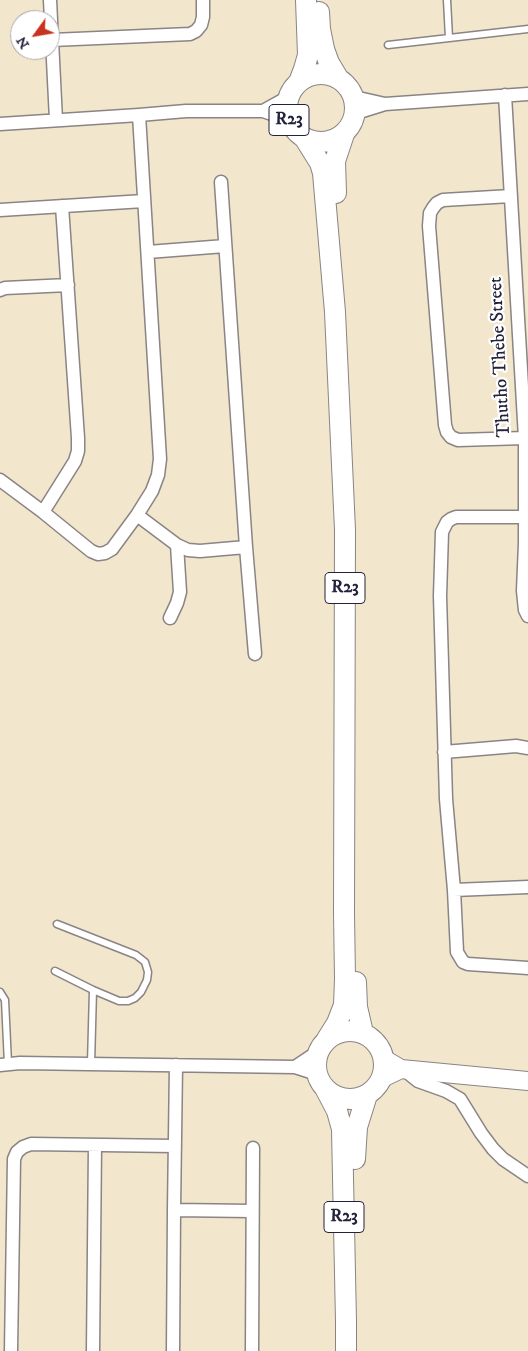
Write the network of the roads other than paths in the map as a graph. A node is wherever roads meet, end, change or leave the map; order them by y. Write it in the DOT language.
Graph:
graph roads {
  1 [pos="203,0"];
  2 [pos="306,0"];
  3 [pos="319,0"];
  4 [pos="447,0"];
  5 [pos="528,29"];
  6 [pos="449,38"];
  7 [pos="60,40"];
  8 [pos="388,45"];
  9 [pos="53,60"];
  10 [pos="338,78"];
  11 [pos="294,89"];
  12 [pos="528,94"];
  13 [pos="505,95"];
  14 [pos="355,105"];
  15 [pos="263,111"];
  16 [pos="139,115"];
  17 [pos="56,120"];
  18 [pos="289,120"];
  19 [pos="0,124"];
  20 [pos="344,134"];
  21 [pos="305,139"];
  22 [pos="221,182"];
  23 [pos="511,196"];
  24 [pos="144,201"];
  25 [pos="62,206"];
  26 [pos="0,210"];
  27 [pos="225,246"];
  28 [pos="148,252"];
  29 [pos="522,274"];
  30 [pos="68,285"];
  31 [pos="0,290"];
  32 [pos="525,438"];
  33 [pos="0,480"];
  34 [pos="43,512"];
  35 [pos="137,515"];
  36 [pos="524,517"];
  37 [pos="526,543"];
  38 [pos="176,545"];
  39 [pos="246,546"];
  40 [pos="528,616"];
  41 [pos="170,618"];
  42 [pos="255,654"];
  43 [pos="528,748"];
  44 [pos="444,752"];
  45 [pos="528,887"];
  46 [pos="454,890"];
  47 [pos="57,924"];
  48 [pos="528,968"];
  49 [pos="56,971"];
  50 [pos="93,990"];
  51 [pos="0,992"];
  52 [pos="363,1033"];
  53 [pos="323,1045"];
  54 [pos="91,1064"];
  55 [pos="4,1065"];
  56 [pos="176,1065"];
  57 [pos="295,1066"];
  58 [pos="392,1069"];
  59 [pos="321,1081"];
  60 [pos="528,1081"];
  61 [pos="366,1095"];
  62 [pos="95,1145"];
  63 [pos="175,1146"];
  64 [pos="253,1148"];
  65 [pos="528,1176"];
  66 [pos="174,1210"];
  67 [pos="252,1211"];
  68 [pos="12,1351"];
  69 [pos="93,1351"];
  70 [pos="173,1351"];
  71 [pos="252,1351"];
  72 [pos="346,1351"];
  73 [pos="356,1351"];
  1 -- 7 [label="street"];
  2 -- 11 [label="main road, R23"];
  3 -- 10 [label="main road"];
  4 -- 6 [label="lane"];
  5 -- 6 [label="lane"];
  6 -- 8 [label="lane"];
  9 -- 17 [label="street"];
  10 -- 11 [label="main road, R23"];
  10 -- 14 [label="main road"];
  11 -- 15 [label="street"];
  11 -- 18 [label="main road, R23"];
  12 -- 13 [label="street"];
  13 -- 14 [label="street"];
  13 -- 23 [label="street, Thutho Thebe Street"];
  14 -- 20 [label="main road, R23"];
  15 -- 16 [label="street"];
  15 -- 18 [label="street"];
  16 -- 17 [label="street"];
  16 -- 24 [label="street"];
  17 -- 19 [label="street"];
  18 -- 21 [label="main road, R23"];
  20 -- 21 [label="main road, R23"];
  20 -- 52 [label="main road, R23"];
  21 -- 53 [label="main road, R23"];
  22 -- 27 [label="street"];
  23 -- 29 [label="street, Thutho Thebe Street"];
  23 -- 32 [label="street"];
  24 -- 25 [label="street"];
  24 -- 28 [label="street"];
  25 -- 26 [label="street"];
  25 -- 30 [label="street"];
  27 -- 28 [label="street"];
  27 -- 39 [label="street"];
  28 -- 35 [label="street"];
  29 -- 32 [label="street, Thutho Thebe Street"];
  30 -- 31 [label="street"];
  30 -- 34 [label="street"];
  32 -- 36 [label="street, Thutho Thebe Street"];
  33 -- 34 [label="street"];
  34 -- 35 [label="street"];
  35 -- 38 [label="street"];
  36 -- 37 [label="street, Thutho Thebe Street"];
  36 -- 44 [label="street"];
  37 -- 40 [label="street, Thutho Thebe Street"];
  38 -- 39 [label="street"];
  38 -- 41 [label="street"];
  39 -- 42 [label="street"];
  43 -- 44 [label="street"];
  44 -- 46 [label="street"];
  45 -- 46 [label="street"];
  46 -- 48 [label="street"];
  47 -- 50 [label="lane"];
  49 -- 50 [label="lane"];
  50 -- 54 [label="lane"];
  51 -- 55 [label="lane"];
  52 -- 53 [label="main road"];
  52 -- 58 [label="main road"];
  53 -- 57 [label="street"];
  53 -- 59 [label="main road, R23"];
  54 -- 55 [label="street"];
  54 -- 56 [label="street"];
  56 -- 57 [label="street"];
  56 -- 63 [label="street"];
  57 -- 59 [label="street"];
  58 -- 60 [label="street"];
  58 -- 61 [label="main road, R23"];
  58 -- 65 [label="street"];
  59 -- 61 [label="main road"];
  59 -- 72 [label="main road, R23"];
  61 -- 73 [label="main road, R23"];
  62 -- 63 [label="street"];
  62 -- 68 [label="street"];
  62 -- 69 [label="street"];
  63 -- 66 [label="street"];
  64 -- 67 [label="street"];
  66 -- 67 [label="street"];
  66 -- 70 [label="street"];
  67 -- 71 [label="street"];
}
